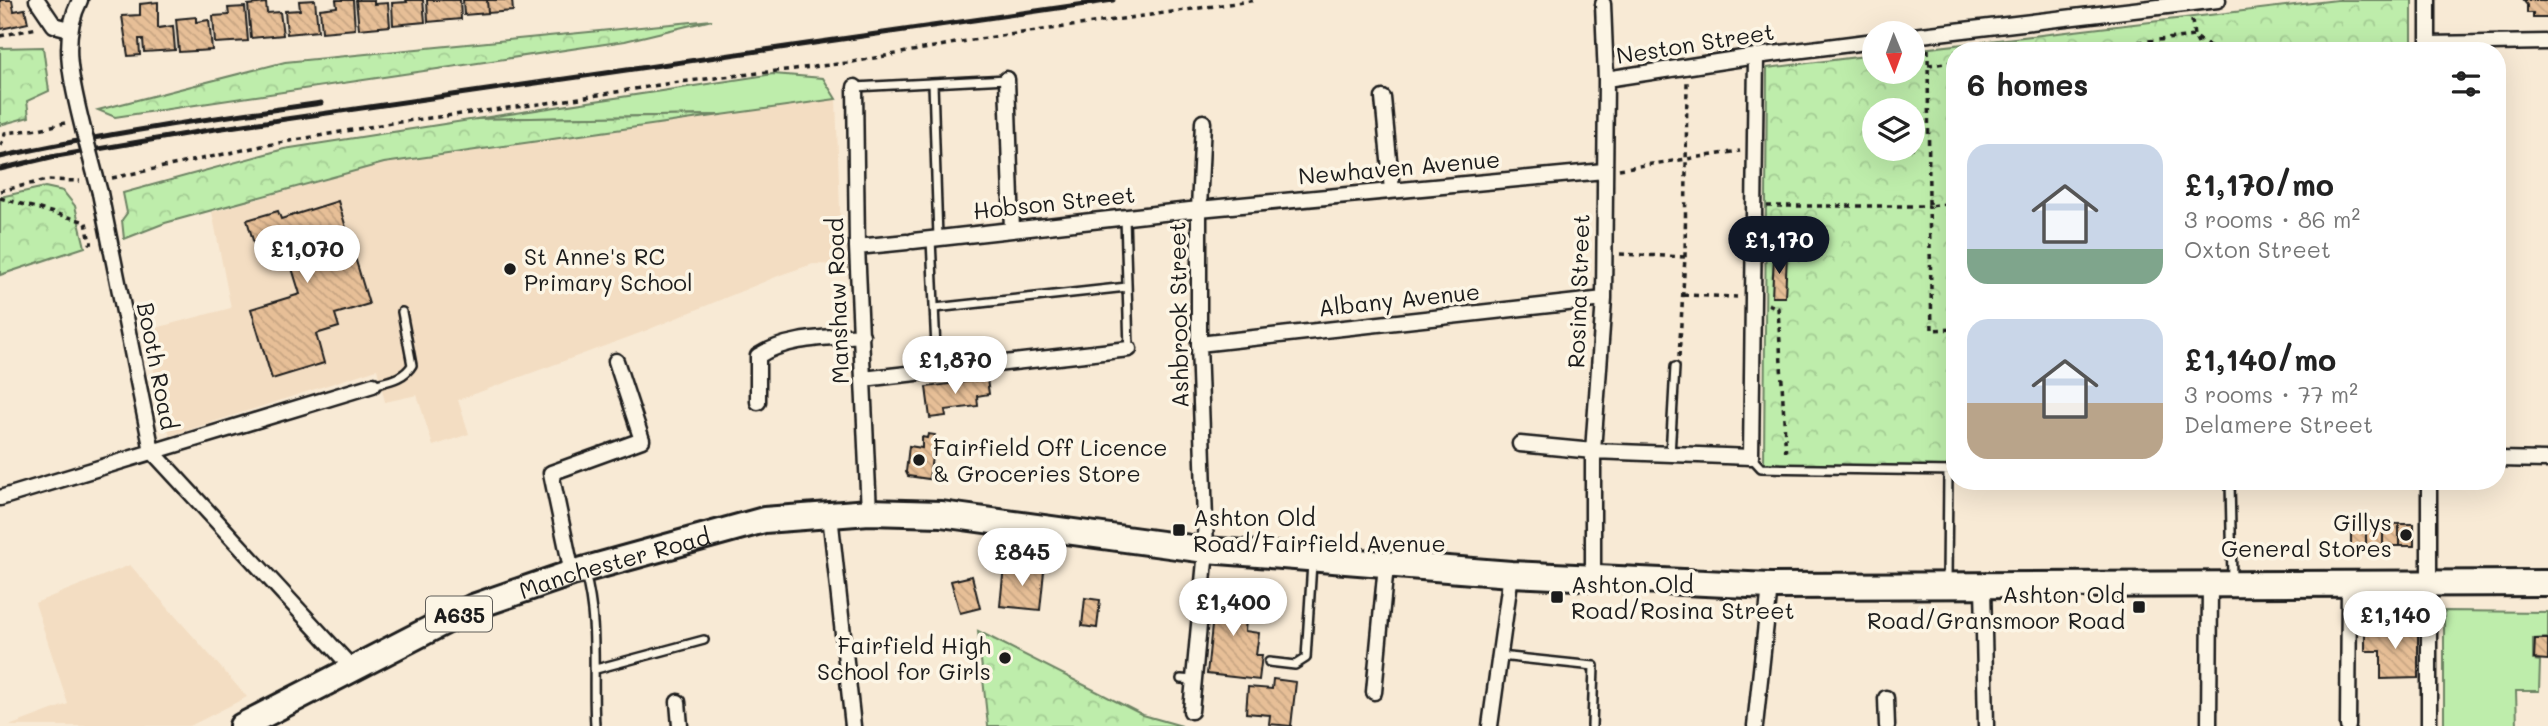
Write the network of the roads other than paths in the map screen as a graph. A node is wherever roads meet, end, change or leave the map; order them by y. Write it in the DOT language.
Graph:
graph roads {
  1 [pos="37,0"];
  2 [pos="80,0"];
  3 [pos="2218,0"];
  4 [pos="2428,0"];
  5 [pos="1603,4"];
  6 [pos="70,29"];
  7 [pos="1925,34"];
  8 [pos="1862,42"];
  9 [pos="2428,42"];
  10 [pos="2548,42"];
  11 [pos="2506,44"];
  12 [pos="1756,55"];
  13 [pos="1007,79"];
  14 [pos="1606,79"];
  15 [pos="933,83"];
  16 [pos="855,87"];
  17 [pos="1383,97"];
  18 [pos="1203,122"];
  19 [pos="1604,171"];
  20 [pos="1392,190"];
  21 [pos="1199,209"];
  22 [pos="1125,217"];
  23 [pos="1012,230"];
  24 [pos="934,239"];
  25 [pos="856,247"];
  26 [pos="1127,287"];
  27 [pos="1604,299"];
  28 [pos="934,308"];
  29 [pos="401,312"];
  30 [pos="862,335"];
  31 [pos="1199,344"];
  32 [pos="1129,349"];
  33 [pos="616,360"];
  34 [pos="1675,366"];
  35 [pos="937,370"];
  36 [pos="863,379"];
  37 [pos="373,385"];
  38 [pos="758,402"];
  39 [pos="1520,444"];
  40 [pos="152,451"];
  41 [pos="1593,452"];
  42 [pos="1670,455"];
  43 [pos="1751,457"];
  44 [pos="2506,459"];
  45 [pos="2548,460"];
  46 [pos="1946,471"];
  47 [pos="1951,490"];
  48 [pos="2229,490"];
  49 [pos="2428,490"];
  50 [pos="0,498"];
  51 [pos="869,512"];
  52 [pos="830,515"];
  53 [pos="1206,550"];
  54 [pos="1313,559"];
  55 [pos="1386,565"];
  56 [pos="578,572"];
  57 [pos="1511,574"];
  58 [pos="1592,579"];
  59 [pos="2428,583"];
  60 [pos="2548,583"];
  61 [pos="2221,584"];
  62 [pos="2349,584"];
  63 [pos="1947,585"];
  64 [pos="1983,585"];
  65 [pos="1770,586"];
  66 [pos="704,639"];
  67 [pos="1500,656"];
  68 [pos="1269,662"];
  69 [pos="353,669"];
  70 [pos="596,669"];
  71 [pos="1374,692"];
  72 [pos="1886,698"];
  73 [pos="678,702"];
  74 [pos="1191,711"];
  75 [pos="242,726"];
  76 [pos="595,726"];
  77 [pos="680,726"];
  78 [pos="853,726"];
  79 [pos="1490,726"];
  80 [pos="1592,726"];
  81 [pos="1755,726"];
  82 [pos="1886,726"];
  83 [pos="1986,726"];
  84 [pos="2209,726"];
  85 [pos="2348,726"];
  86 [pos="2429,726"];
  1 -- 6 [label="street"];
  2 -- 6 [label="street, Booth Road"];
  3 -- 7 [label="street"];
  4 -- 9 [label="street"];
  5 -- 14 [label="street, Rosina Street"];
  6 -- 40 [label="street, Booth Road, bridge"];
  8 -- 12 [label="street, Neston Street"];
  10 -- 11 [label="street"];
  12 -- 14 [label="street, Neston Street"];
  12 -- 43 [label="street"];
  13 -- 15 [label="lane"];
  13 -- 23 [label="street"];
  14 -- 19 [label="street, Rosina Street"];
  15 -- 16 [label="lane"];
  15 -- 24 [label="lane"];
  16 -- 25 [label="street, Manshaw Road"];
  17 -- 20 [label="street"];
  18 -- 21 [label="street, Ashbrook Street"];
  19 -- 20 [label="street, Newhaven Avenue"];
  19 -- 27 [label="street, Rosina Street"];
  20 -- 21 [label="street, Newhaven Avenue"];
  21 -- 22 [label="street, Hobson Street"];
  21 -- 31 [label="street, Ashbrook Street"];
  22 -- 23 [label="street, Hobson Street"];
  22 -- 26 [label="lane"];
  23 -- 24 [label="street, Hobson Street"];
  24 -- 25 [label="street, Hobson Street"];
  24 -- 28 [label="lane"];
  25 -- 30 [label="street, Manshaw Road"];
  26 -- 28 [label="lane"];
  26 -- 32 [label="lane"];
  27 -- 31 [label="street, Albany Avenue"];
  27 -- 41 [label="street, Rosina Street"];
  28 -- 35 [label="lane"];
  29 -- 37 [label="lane"];
  30 -- 36 [label="street, Manshaw Road"];
  30 -- 38 [label="street"];
  31 -- 53 [label="street, Ashbrook Street"];
  32 -- 35 [label="street"];
  33 -- 56 [label="street"];
  34 -- 42 [label="lane"];
  35 -- 36 [label="street"];
  36 -- 51 [label="street, Manshaw Road"];
  37 -- 40 [label="street"];
  39 -- 41 [label="street"];
  40 -- 50 [label="street"];
  40 -- 69 [label="street, Booth Road"];
  41 -- 42 [label="street"];
  41 -- 58 [label="street, Rosina Street"];
  42 -- 43 [label="street"];
  43 -- 46 [label="lane"];
  44 -- 45 [label="street"];
  47 -- 63 [label="lane"];
  48 -- 61 [label="lane"];
  49 -- 59 [label="street"];
  51 -- 52 [label="highway, A635"];
  51 -- 53 [label="highway, A635"];
  52 -- 56 [label="highway, Manchester Road / A635"];
  52 -- 78 [label="street"];
  53 -- 54 [label="highway, A635"];
  53 -- 74 [label="street, Ashbrook Street"];
  54 -- 55 [label="highway, A635"];
  54 -- 68 [label="lane"];
  55 -- 57 [label="highway, A635"];
  55 -- 71 [label="street"];
  56 -- 69 [label="highway, Manchester Road / A635"];
  56 -- 70 [label="lane"];
  57 -- 58 [label="highway, A635"];
  57 -- 67 [label="street"];
  58 -- 65 [label="highway, A635"];
  59 -- 60 [label="highway, A635"];
  59 -- 62 [label="highway, A635"];
  59 -- 86 [label="street"];
  61 -- 62 [label="highway, A635"];
  61 -- 64 [label="highway, A635"];
  61 -- 84 [label="street"];
  62 -- 85 [label="street"];
  63 -- 64 [label="highway, A635"];
  63 -- 65 [label="highway, A635"];
  64 -- 83 [label="street"];
  65 -- 81 [label="street"];
  66 -- 70 [label="lane"];
  67 -- 79 [label="street"];
  67 -- 80 [label="lane"];
  69 -- 75 [label="highway, Manchester Road / A635"];
  70 -- 76 [label="lane"];
  72 -- 82 [label="street"];
  73 -- 77 [label="street"];
}
